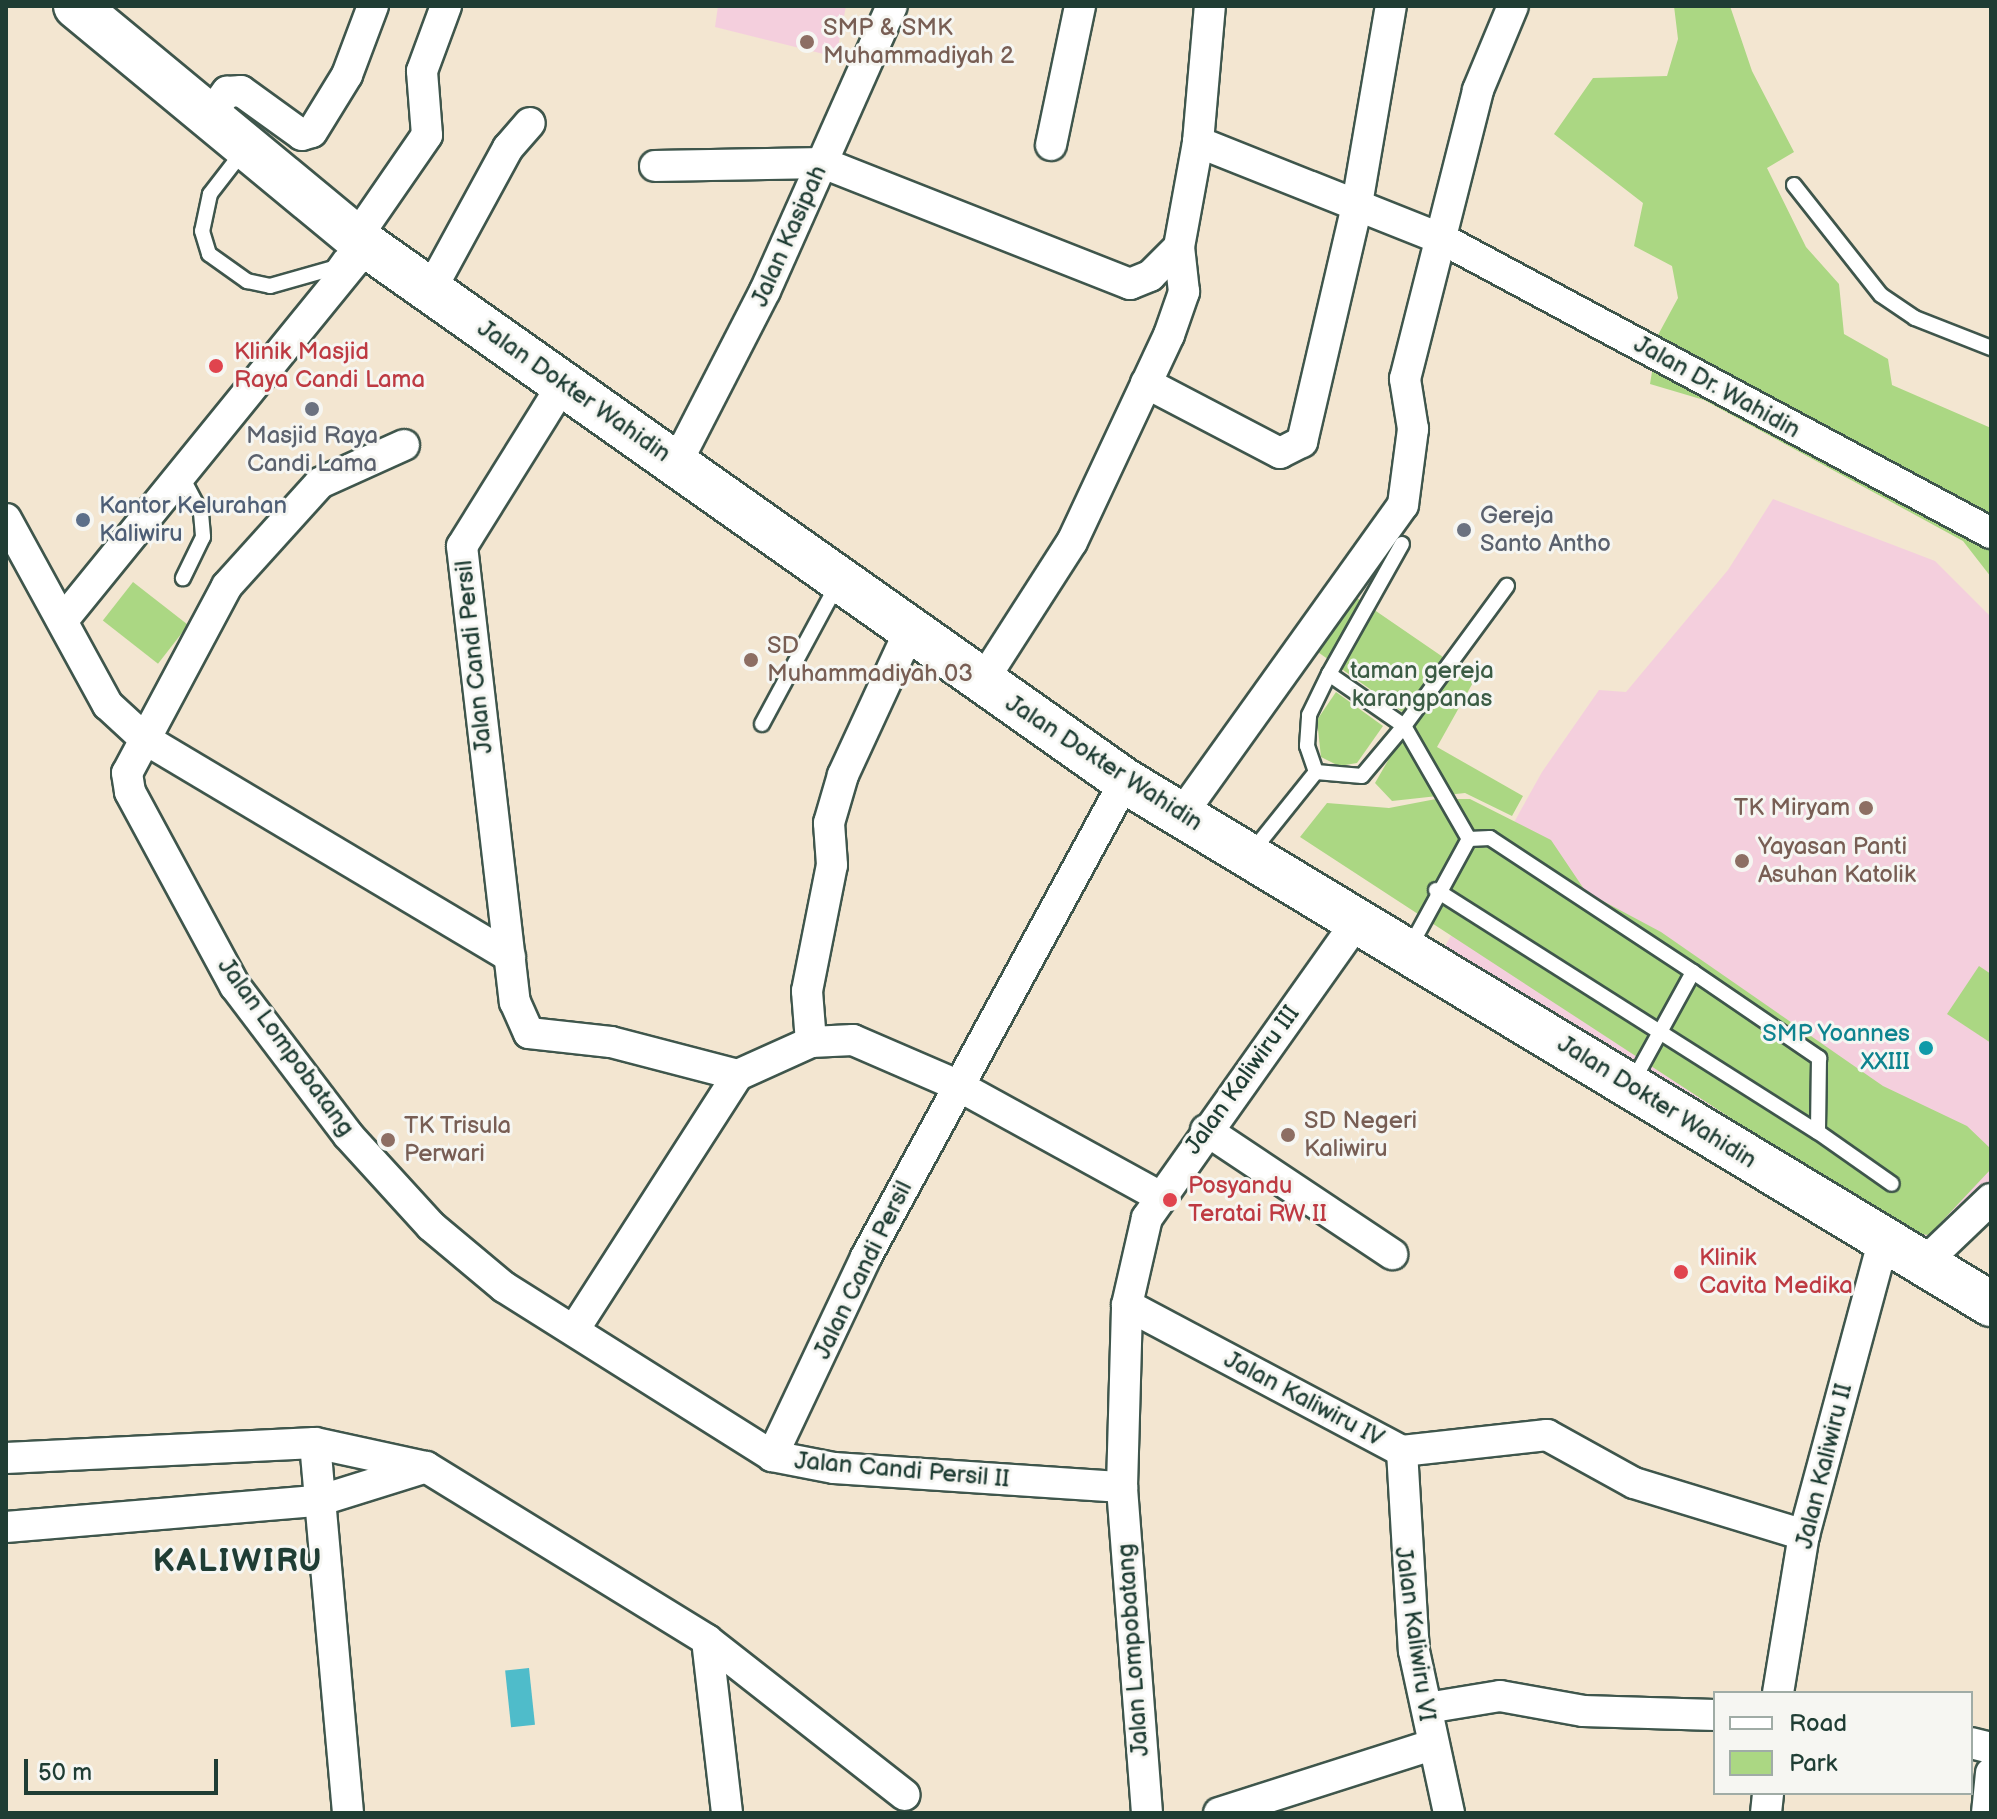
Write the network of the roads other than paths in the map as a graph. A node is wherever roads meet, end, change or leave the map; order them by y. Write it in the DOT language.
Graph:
graph roads {
  1 [pos="76,6"];
  2 [pos="373,6"];
  3 [pos="892,6"];
  4 [pos="1080,6"];
  5 [pos="1210,6"];
  6 [pos="1391,6"];
  7 [pos="1513,6"];
  8 [pos="439,19"];
  9 [pos="210,115"];
  10 [pos="530,123"];
  11 [pos="1198,142"];
  12 [pos="1051,145"];
  13 [pos="247,147"];
  14 [pos="823,163"];
  15 [pos="655,166"];
  16 [pos="1794,185"];
  17 [pos="1356,210"];
  18 [pos="1444,240"];
  19 [pos="362,241"];
  20 [pos="1179,247"];
  21 [pos="430,291"];
  22 [pos="1991,348"];
  23 [pos="1146,383"];
  24 [pos="563,384"];
  25 [pos="404,445"];
  26 [pos="677,462"];
  27 [pos="181,475"];
  28 [pos="6,519"];
  29 [pos="1991,533"];
  30 [pos="1402,544"];
  31 [pos="183,578"];
  32 [pos="838,583"];
  33 [pos="1507,586"];
  34 [pos="63,620"];
  35 [pos="909,632"];
  36 [pos="1329,674"];
  37 [pos="982,682"];
  38 [pos="762,724"];
  39 [pos="1404,726"];
  40 [pos="145,739"];
  41 [pos="1316,772"];
  42 [pos="1125,781"];
  43 [pos="1181,815"];
  44 [pos="1469,839"];
  45 [pos="1249,857"];
  46 [pos="1436,890"];
  47 [pos="1359,919"];
  48 [pos="1410,947"];
  49 [pos="510,957"];
  50 [pos="1693,972"];
  51 [pos="1659,1034"];
  52 [pos="811,1042"];
  53 [pos="738,1075"];
  54 [pos="957,1085"];
  55 [pos="1630,1086"];
  56 [pos="1206,1130"];
  57 [pos="1818,1132"];
  58 [pos="1892,1184"];
  59 [pos="1157,1195"];
  60 [pos="1991,1199"];
  61 [pos="1883,1242"];
  62 [pos="1392,1254"];
  63 [pos="1923,1264"];
  64 [pos="1981,1293"];
  65 [pos="1127,1305"];
  66 [pos="574,1330"];
  67 [pos="315,1443"];
  68 [pos="1402,1451"];
  69 [pos="772,1456"];
  70 [pos="6,1458"];
  71 [pos="426,1467"];
  72 [pos="1122,1487"];
  73 [pos="318,1501"];
  74 [pos="6,1527"];
  75 [pos="1804,1535"];
  76 [pos="707,1640"];
  77 [pos="1778,1691"];
  78 [pos="1427,1708"];
  79 [pos="1713,1715"];
  80 [pos="1429,1746"];
  81 [pos="1991,1773"];
  82 [pos="905,1795"];
  83 [pos="348,1813"];
  84 [pos="727,1813"];
  85 [pos="1147,1813"];
  86 [pos="1219,1813"];
  87 [pos="1449,1813"];
  88 [pos="1987,1813"];
  1 -- 9 [label="highway, Jalan Dokter Wahidin"];
  2 -- 9 [label="street"];
  3 -- 14 [label="street, Jalan Kasipah"];
  4 -- 12 [label="street"];
  5 -- 11 [label="street"];
  6 -- 17 [label="street"];
  7 -- 18 [label="street"];
  8 -- 19 [label="street"];
  9 -- 13 [label="highway, Jalan Dokter Wahidin"];
  10 -- 21 [label="street"];
  11 -- 17 [label="street, Jalan Dr. Wahidin"];
  11 -- 20 [label="street"];
  13 -- 19 [label="highway, Jalan Dokter Wahidin"];
  13 -- 19 [label="lane"];
  14 -- 15 [label="street"];
  14 -- 20 [label="street"];
  14 -- 26 [label="street, Jalan Kasipah"];
  16 -- 22 [label="lane"];
  17 -- 18 [label="street, Jalan Dr. Wahidin"];
  17 -- 23 [label="street"];
  18 -- 29 [label="street, Jalan Dr. Wahidin"];
  18 -- 43 [label="street"];
  19 -- 21 [label="highway, Jalan Dokter Wahidin"];
  19 -- 27 [label="street"];
  20 -- 23 [label="street"];
  21 -- 24 [label="highway, Jalan Dokter Wahidin"];
  23 -- 37 [label="street"];
  24 -- 26 [label="highway, Jalan Dokter Wahidin"];
  24 -- 49 [label="street, Jalan Candi Persil"];
  25 -- 40 [label="street, Jalan Lompobatang"];
  26 -- 32 [label="highway, Jalan Dokter Wahidin"];
  27 -- 31 [label="lane"];
  27 -- 34 [label="street"];
  28 -- 34 [label="street"];
  30 -- 36 [label="lane"];
  32 -- 35 [label="highway, Jalan Dokter Wahidin"];
  32 -- 38 [label="lane"];
  33 -- 39 [label="lane"];
  34 -- 40 [label="street"];
  35 -- 37 [label="highway, Jalan Dokter Wahidin"];
  35 -- 52 [label="street"];
  36 -- 39 [label="lane"];
  36 -- 41 [label="lane"];
  37 -- 42 [label="highway, Jalan Dokter Wahidin"];
  39 -- 41 [label="lane"];
  39 -- 44 [label="lane"];
  40 -- 49 [label="street"];
  40 -- 66 [label="street, Jalan Lompobatang"];
  41 -- 45 [label="lane"];
  42 -- 43 [label="highway, Jalan Dokter Wahidin"];
  42 -- 54 [label="street, Jalan Candi Persil"];
  43 -- 45 [label="highway, Jalan Dokter Wahidin"];
  44 -- 46 [label="lane"];
  44 -- 50 [label="lane"];
  45 -- 47 [label="highway, Jalan Dokter Wahidin"];
  46 -- 48 [label="lane"];
  46 -- 51 [label="lane"];
  47 -- 48 [label="highway, Jalan Dokter Wahidin"];
  47 -- 56 [label="street, Jalan Kaliwiru III"];
  48 -- 55 [label="highway, Jalan Dokter Wahidin"];
  49 -- 53 [label="street, Jalan Candi Persil"];
  50 -- 51 [label="lane"];
  50 -- 57 [label="lane"];
  51 -- 55 [label="lane"];
  51 -- 57 [label="lane"];
  52 -- 53 [label="street"];
  52 -- 54 [label="street"];
  53 -- 66 [label="street"];
  54 -- 59 [label="street"];
  54 -- 69 [label="street, Jalan Candi Persil"];
  55 -- 61 [label="highway, Jalan Dokter Wahidin"];
  56 -- 59 [label="street, Jalan Kaliwiru III"];
  56 -- 62 [label="street"];
  57 -- 58 [label="lane"];
  59 -- 65 [label="street, Jalan Kaliwiru III"];
  60 -- 63 [label="street"];
  61 -- 63 [label="highway, Jalan Dokter Wahidin"];
  61 -- 75 [label="street, Jalan Kaliwiru II"];
  63 -- 64 [label="highway, Jalan Dokter Wahidin"];
  65 -- 68 [label="street, Jalan Kaliwiru IV"];
  65 -- 72 [label="street, Jalan Kaliwiru III"];
  66 -- 69 [label="street, Jalan Candi Persil II"];
  67 -- 70 [label="street"];
  67 -- 71 [label="street"];
  67 -- 73 [label="street"];
  68 -- 75 [label="street, Jalan Kaliwiru IV"];
  68 -- 78 [label="street, Jalan Kaliwiru VI"];
  69 -- 72 [label="street, Jalan Candi Persil II"];
  71 -- 73 [label="street"];
  71 -- 76 [label="street"];
  72 -- 85 [label="street, Jalan Lompobatang"];
  73 -- 74 [label="street"];
  73 -- 83 [label="street"];
  75 -- 77 [label="street, Jalan Kaliwiru II"];
  76 -- 82 [label="street"];
  76 -- 84 [label="street"];
  78 -- 79 [label="street"];
  78 -- 80 [label="street, Jalan Kaliwiru VI"];
  80 -- 86 [label="street"];
  80 -- 87 [label="street, Jalan Kaliwiru VI"];
  81 -- 88 [label="street"];
}
